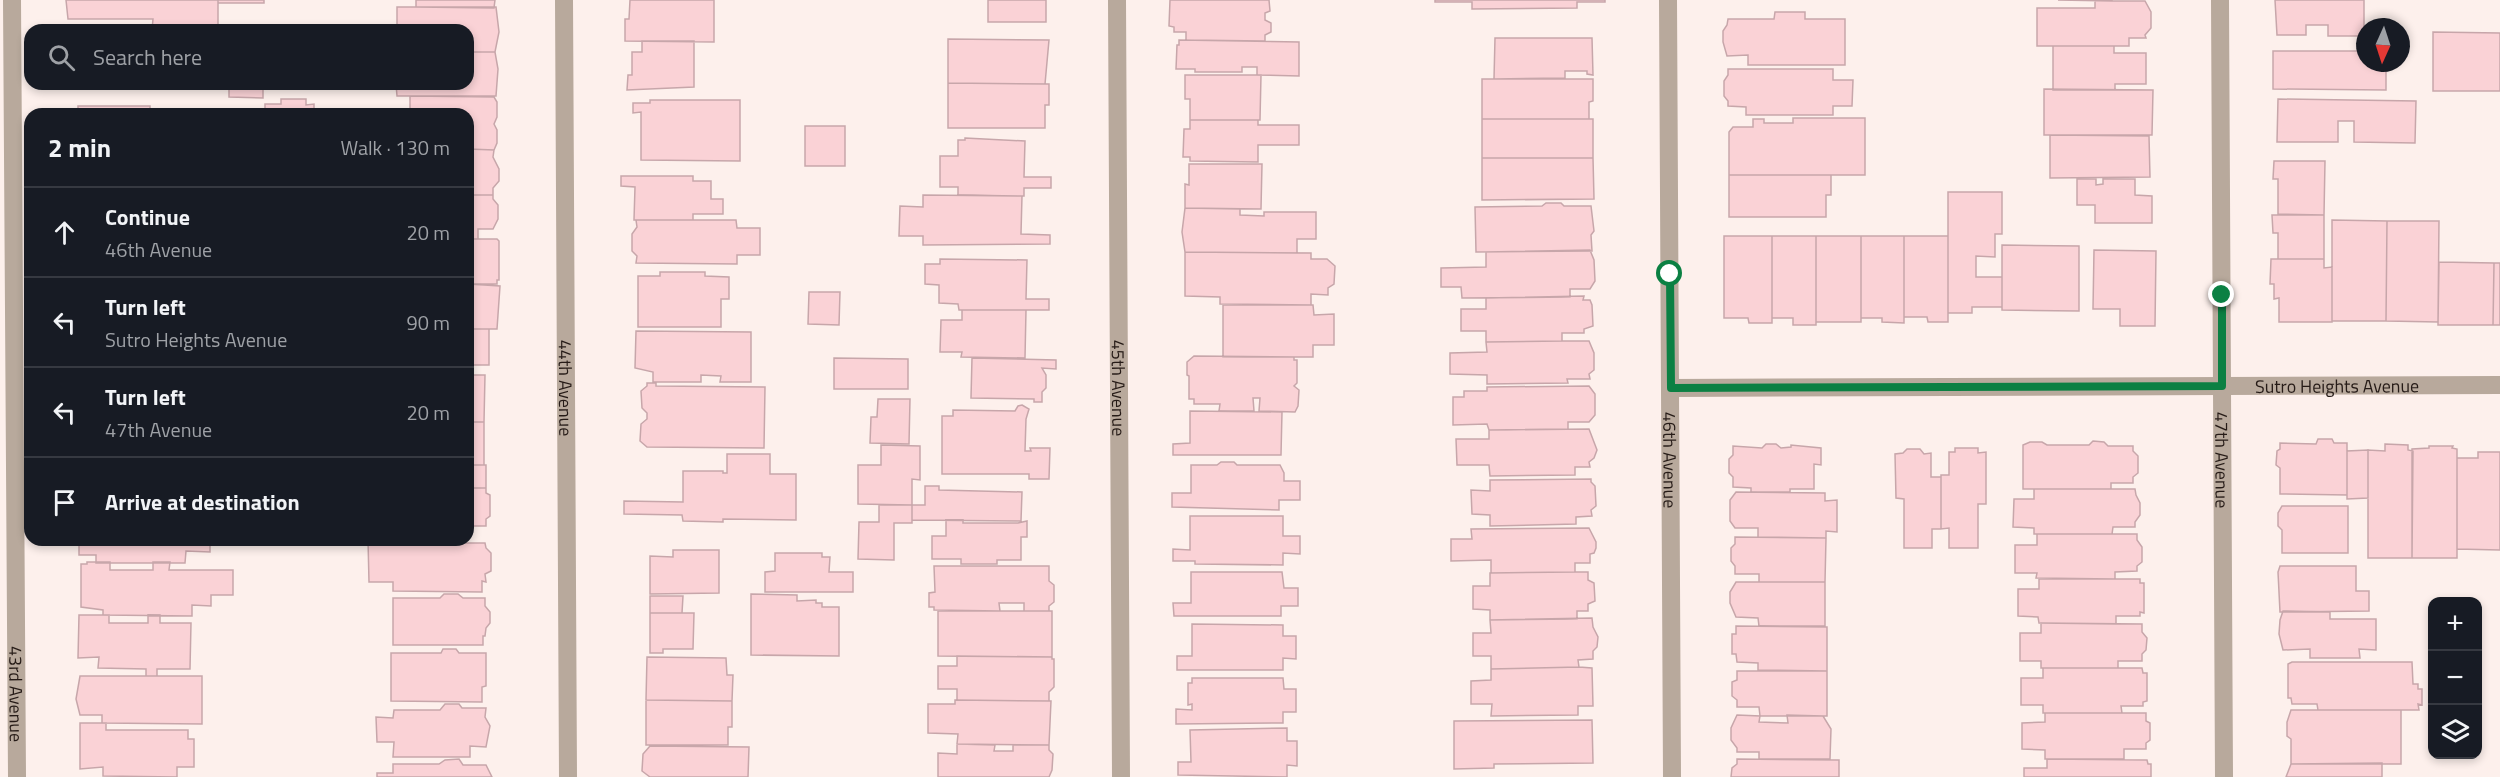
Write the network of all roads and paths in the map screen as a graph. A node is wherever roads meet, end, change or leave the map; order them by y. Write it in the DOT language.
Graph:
graph roads {
  1 [pos="12,0"];
  2 [pos="564,0"];
  3 [pos="1117,0"];
  4 [pos="1668,0"];
  5 [pos="2220,0"];
  6 [pos="2500,385"];
  7 [pos="2222,386"];
  8 [pos="1671,388"];
  9 [pos="16,777"];
  10 [pos="568,777"];
  11 [pos="1121,777"];
  12 [pos="1672,777"];
  13 [pos="2224,777"];
  1 -- 9 [label="street, 43rd Avenue"];
  2 -- 10 [label="street, 44th Avenue"];
  3 -- 11 [label="street, 45th Avenue"];
  4 -- 8 [label="street, 46th Avenue"];
  5 -- 7 [label="street, 47th Avenue"];
  6 -- 7 [label="street, Sutro Heights Avenue"];
  7 -- 8 [label="street, Sutro Heights Avenue"];
  7 -- 13 [label="street, 47th Avenue"];
  8 -- 12 [label="street, 46th Avenue"];
}
